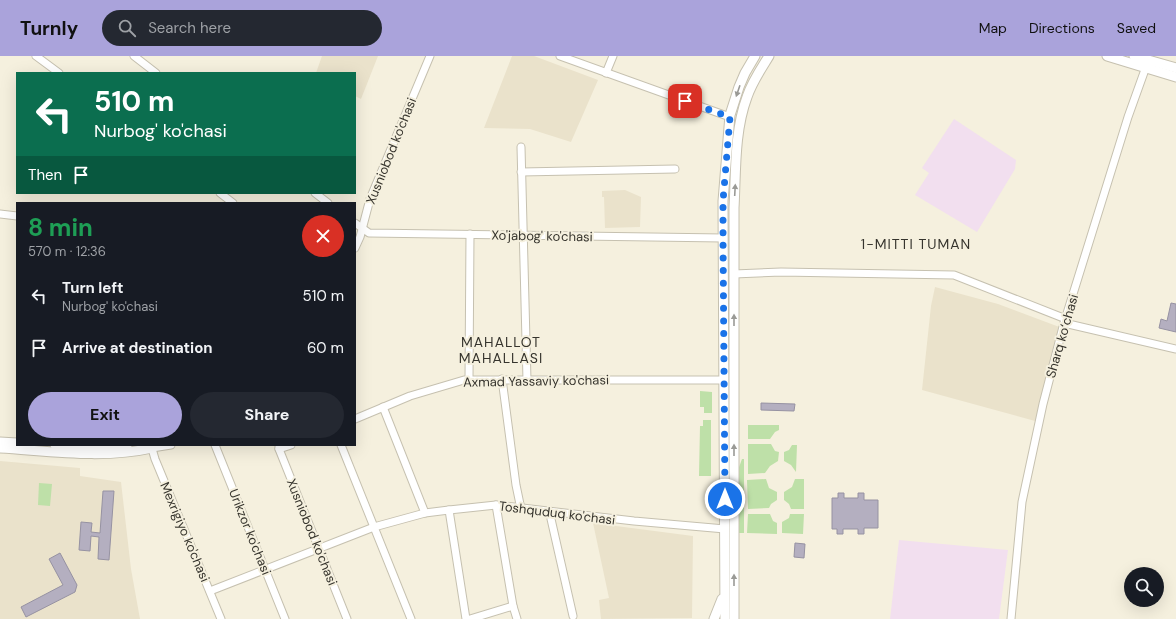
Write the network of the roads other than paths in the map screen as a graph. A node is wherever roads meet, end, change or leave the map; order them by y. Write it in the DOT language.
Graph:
graph roads {
  1 [pos="36,56"];
  2 [pos="134,56"];
  3 [pos="430,56"];
  4 [pos="560,56"];
  5 [pos="613,56"];
  6 [pos="755,56"];
  7 [pos="769,56"];
  8 [pos="1107,56"];
  9 [pos="1134,56"];
  10 [pos="1147,64"];
  11 [pos="1176,68"];
  12 [pos="1164,69"];
  13 [pos="58,72"];
  14 [pos="155,72"];
  15 [pos="606,73"];
  16 [pos="1176,77"];
  17 [pos="730,117"];
  18 [pos="521,147"];
  19 [pos="675,169"];
  20 [pos="521,172"];
  21 [pos="221,194"];
  22 [pos="316,194"];
  23 [pos="232,202"];
  24 [pos="327,202"];
  25 [pos="723,208"];
  26 [pos="734,208"];
  27 [pos="0,214"];
  28 [pos="16,216"];
  29 [pos="356,224"];
  30 [pos="362,228"];
  31 [pos="470,234"];
  32 [pos="523,235"];
  33 [pos="723,238"];
  34 [pos="356,245"];
  35 [pos="734,274"];
  36 [pos="1065,321"];
  37 [pos="1176,349"];
  38 [pos="502,379"];
  39 [pos="469,380"];
  40 [pos="527,380"];
  41 [pos="724,380"];
  42 [pos="383,408"];
  43 [pos="356,419"];
  44 [pos="0,442"];
  45 [pos="16,443"];
  46 [pos="78,446"];
  47 [pos="133,446"];
  48 [pos="133,446"];
  49 [pos="152,446"];
  50 [pos="215,446"];
  51 [pos="341,446"];
  52 [pos="279,447"];
  53 [pos="0,448"];
  54 [pos="496,505"];
  55 [pos="521,509"];
  56 [pos="449,510"];
  57 [pos="551,512"];
  58 [pos="426,513"];
  59 [pos="374,527"];
  60 [pos="725,529"];
  61 [pos="318,549"];
  62 [pos="265,570"];
  63 [pos="210,591"];
  64 [pos="724,592"];
  65 [pos="513,606"];
  66 [pos="573,616"];
  67 [pos="221,619"];
  68 [pos="284,619"];
  69 [pos="347,619"];
  70 [pos="411,619"];
  71 [pos="466,619"];
  72 [pos="470,619"];
  73 [pos="517,619"];
  74 [pos="714,619"];
  75 [pos="725,619"];
  76 [pos="734,619"];
  77 [pos="1011,619"];
  1 -- 13 [label="street"];
  2 -- 14 [label="street"];
  3 -- 30 [label="street, Xusniobod ko'chasi"];
  4 -- 15 [label="street"];
  5 -- 15 [label="street"];
  6 -- 17 [label="main road, one-way"];
  26 -- 7 [label="main road, one-way"];
  8 -- 10 [label="main road"];
  9 -- 10 [label="main road"];
  10 -- 12 [label="main road"];
  10 -- 36 [label="street, Sharq ko‘chasi"];
  11 -- 12 [label="main road"];
  12 -- 16 [label="main road"];
  15 -- 17 [label="street"];
  17 -- 25 [label="main road"];
  18 -- 20 [label="street"];
  19 -- 20 [label="street"];
  20 -- 32 [label="street"];
  21 -- 23 [label="street"];
  22 -- 24 [label="street"];
  25 -- 26 [label="main road"];
  25 -- 33 [label="main road"];
  26 -- 35 [label="main road"];
  27 -- 28 [label="street"];
  29 -- 30 [label="street"];
  30 -- 31 [label="street, Xo'jabog' ko'chasi"];
  30 -- 34 [label="street, Xusniobod ko'chasi"];
  31 -- 32 [label="street, Xo'jabog' ko'chasi"];
  31 -- 39 [label="street"];
  32 -- 33 [label="street, Xo'jabog' ko'chasi"];
  32 -- 40 [label="street"];
  33 -- 41 [label="main road"];
  35 -- 36 [label="street"];
  76 -- 35 [label="main road, one-way"];
  36 -- 37 [label="street"];
  36 -- 77 [label="street, Sharq ko‘chasi"];
  38 -- 39 [label="street, Axmad Yassaviy ko'chasi"];
  38 -- 40 [label="street, Axmad Yassaviy ko'chasi"];
  38 -- 55 [label="street"];
  39 -- 42 [label="street, Axmad Yassaviy ko'chasi"];
  40 -- 41 [label="street, Axmad Yassaviy ko'chasi"];
  41 -- 60 [label="main road"];
  42 -- 43 [label="street, Axmad Yassaviy ko'chasi"];
  42 -- 58 [label="street"];
  44 -- 45 [label="main road"];
  46 -- 48 [label="main road"];
  47 -- 49 [label="main road"];
  49 -- 53 [label="main road"];
  49 -- 63 [label="street, Mexrigiyo ko'chasi"];
  50 -- 62 [label="street, Urikzor ko'chasi"];
  51 -- 59 [label="street"];
  52 -- 61 [label="street, Xusniobod ko'chasi"];
  54 -- 55 [label="street, Toshquduq ko'chasi"];
  54 -- 56 [label="street, Toshquduq ko'chasi"];
  54 -- 65 [label="street"];
  55 -- 57 [label="street, Toshquduq ko'chasi"];
  56 -- 58 [label="street, Toshquduq ko'chasi"];
  56 -- 71 [label="street"];
  57 -- 60 [label="street, Toshquduq ko'chasi"];
  57 -- 66 [label="street"];
  58 -- 59 [label="street, Toshquduq ko'chasi"];
  59 -- 61 [label="street, Toshquduq ko'chasi"];
  59 -- 70 [label="street"];
  60 -- 64 [label="main road"];
  61 -- 62 [label="street, Toshquduq ko'chasi"];
  61 -- 69 [label="street, Xusniobod ko'chasi"];
  62 -- 63 [label="street, Toshquduq ko'chasi"];
  62 -- 68 [label="street, Urikzor ko'chasi"];
  63 -- 67 [label="street, Mexrigiyo ko'chasi"];
  64 -- 74 [label="main road"];
  64 -- 75 [label="main road"];
  65 -- 72 [label="street"];
  65 -- 73 [label="street"];
}
